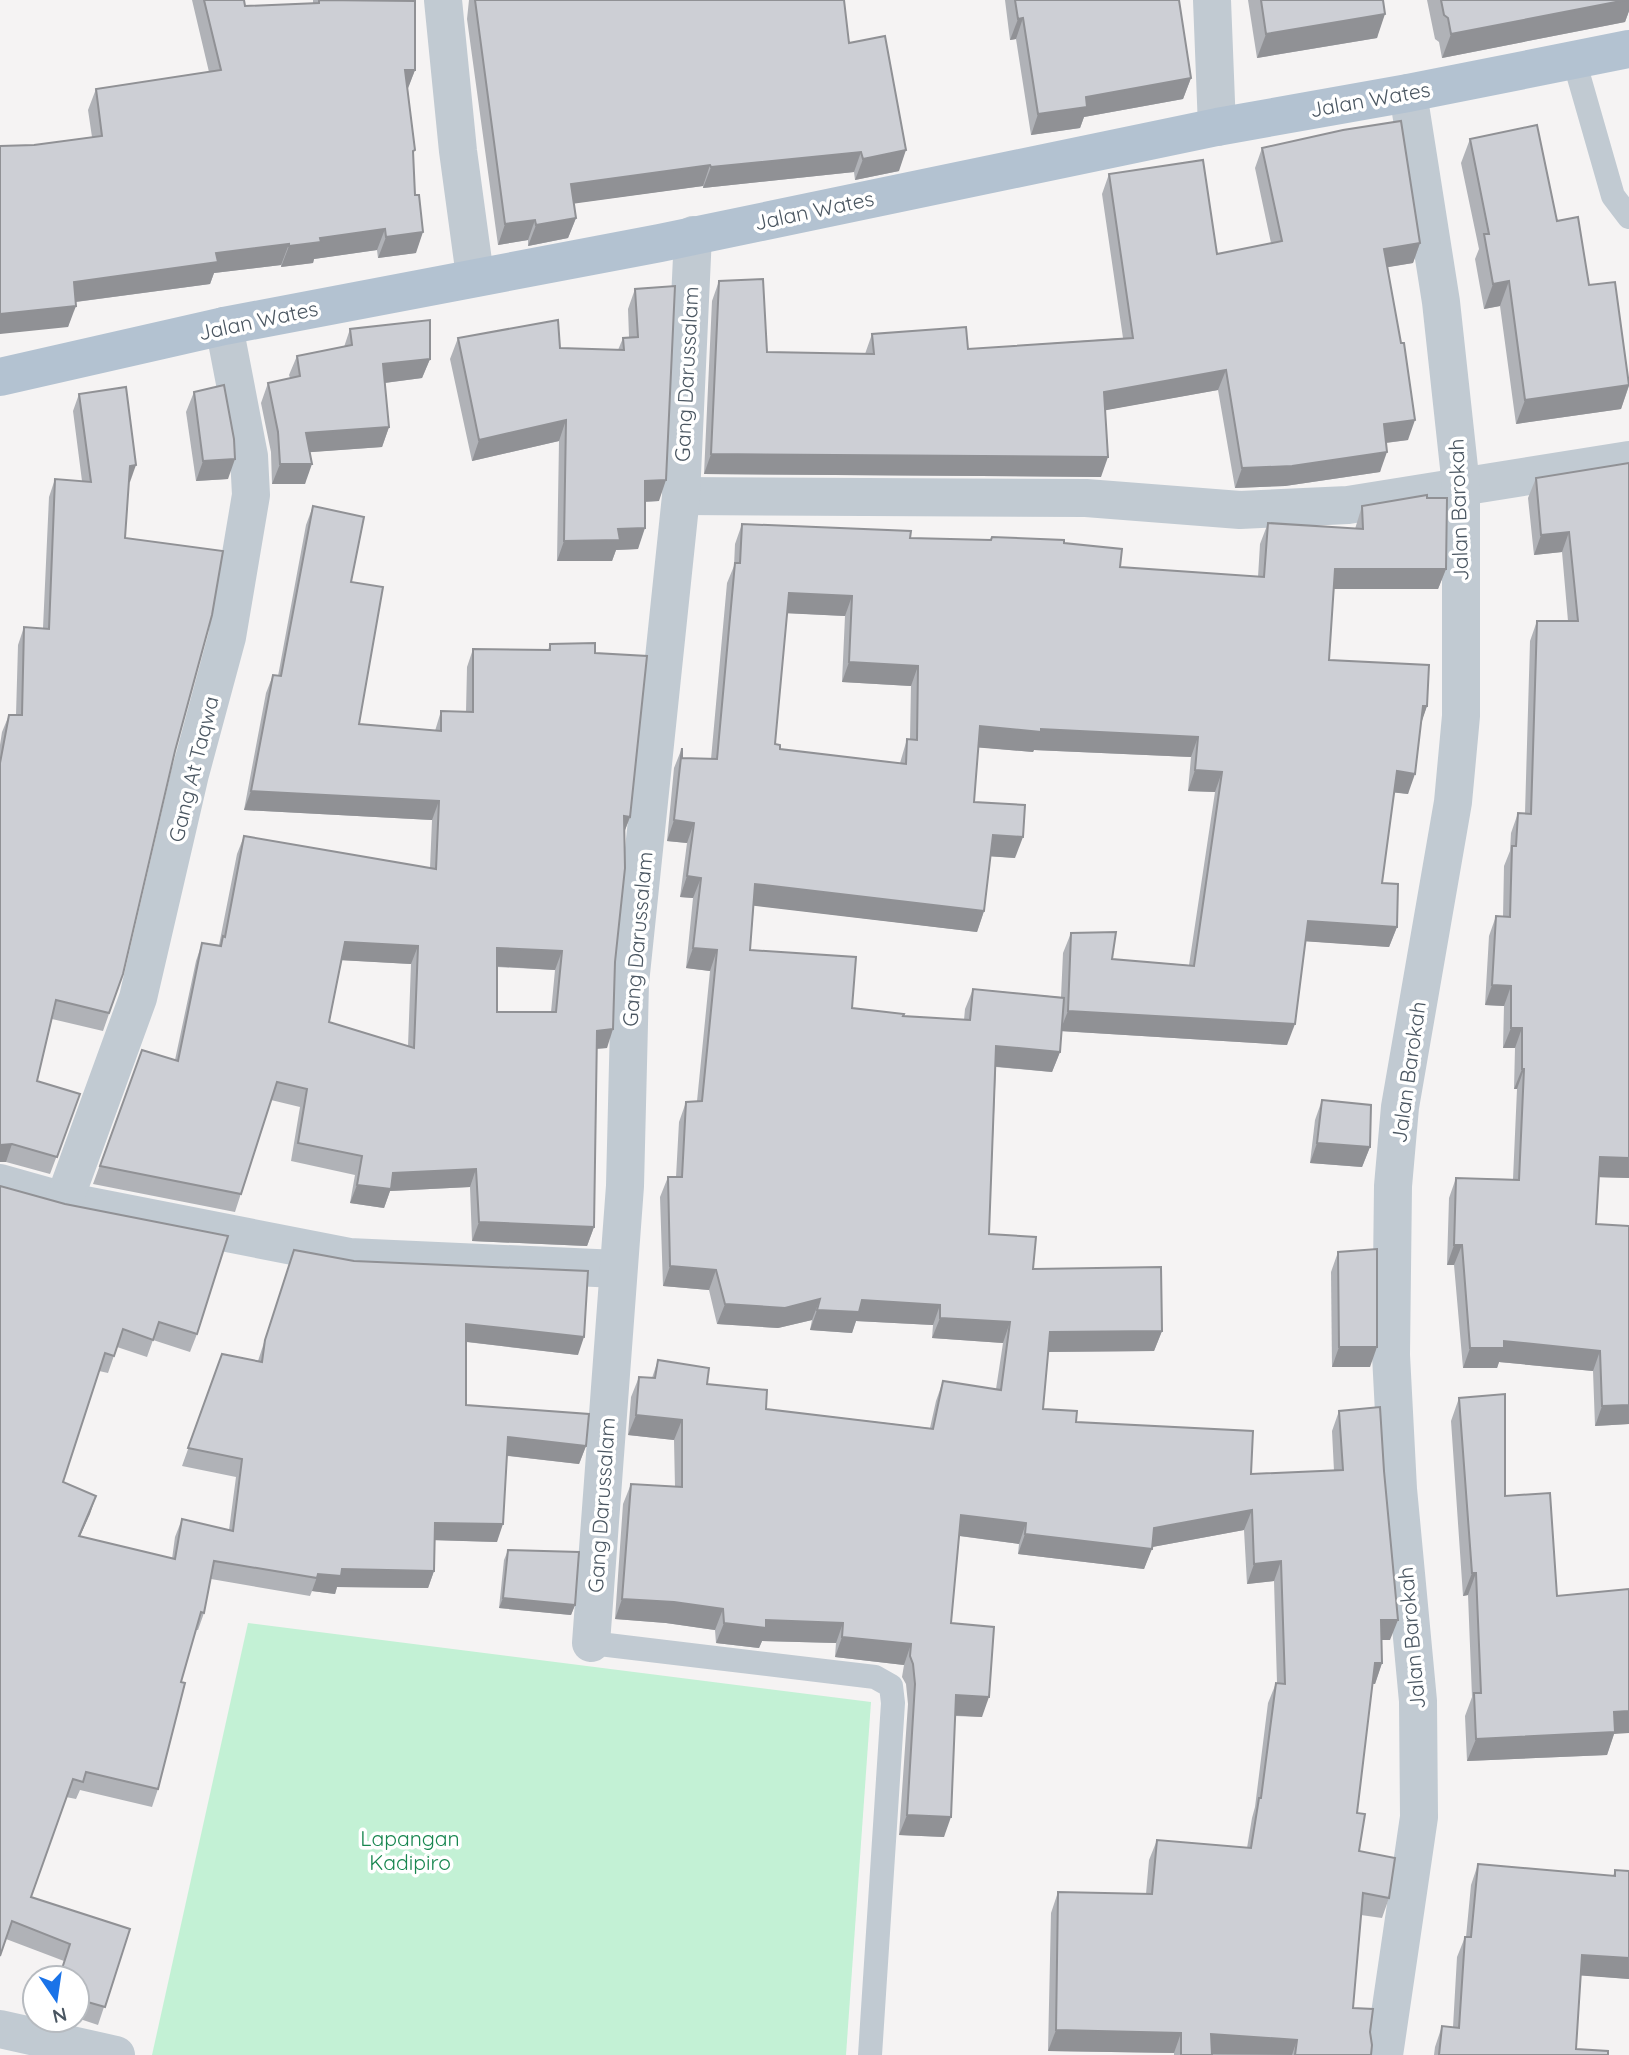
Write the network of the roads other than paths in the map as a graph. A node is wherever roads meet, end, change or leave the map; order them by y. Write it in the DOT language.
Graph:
graph roads {
  1 [pos="443,0"];
  2 [pos="1212,0"];
  3 [pos="1629,49"];
  4 [pos="1574,60"];
  5 [pos="1408,93"];
  6 [pos="1217,127"];
  7 [pos="1629,217"];
  8 [pos="693,235"];
  9 [pos="475,276"];
  10 [pos="224,326"];
  11 [pos="0,376"];
  12 [pos="1629,460"];
  13 [pos="1461,486"];
  14 [pos="681,496"];
  15 [pos="0,1183"];
  16 [pos="64,1202"];
  17 [pos="618,1269"];
  18 [pos="591,1643"];
  19 [pos="0,2029"];
  20 [pos="116,2055"];
  21 [pos="870,2055"];
  22 [pos="1384,2055"];
  1 -- 9 [label="street"];
  2 -- 6 [label="street"];
  3 -- 4 [label="main road, Jalan Wates"];
  4 -- 5 [label="main road, Jalan Wates"];
  4 -- 7 [label="lane"];
  5 -- 6 [label="main road, Jalan Wates"];
  5 -- 13 [label="street, Jalan Barokah"];
  6 -- 8 [label="main road, Jalan Wates"];
  8 -- 9 [label="main road, Jalan Wates"];
  8 -- 14 [label="street, Gang Darussalam"];
  9 -- 10 [label="main road, Jalan Wates"];
  10 -- 11 [label="main road, Jalan Wates"];
  10 -- 16 [label="street, Gang At Taqwa"];
  12 -- 13 [label="street"];
  13 -- 14 [label="street"];
  13 -- 22 [label="street, Jalan Barokah"];
  14 -- 17 [label="street, Gang Darussalam"];
  15 -- 16 [label="street"];
  16 -- 17 [label="street"];
  17 -- 18 [label="street, Gang Darussalam"];
  18 -- 21 [label="lane"];
  19 -- 20 [label="street"];
}
